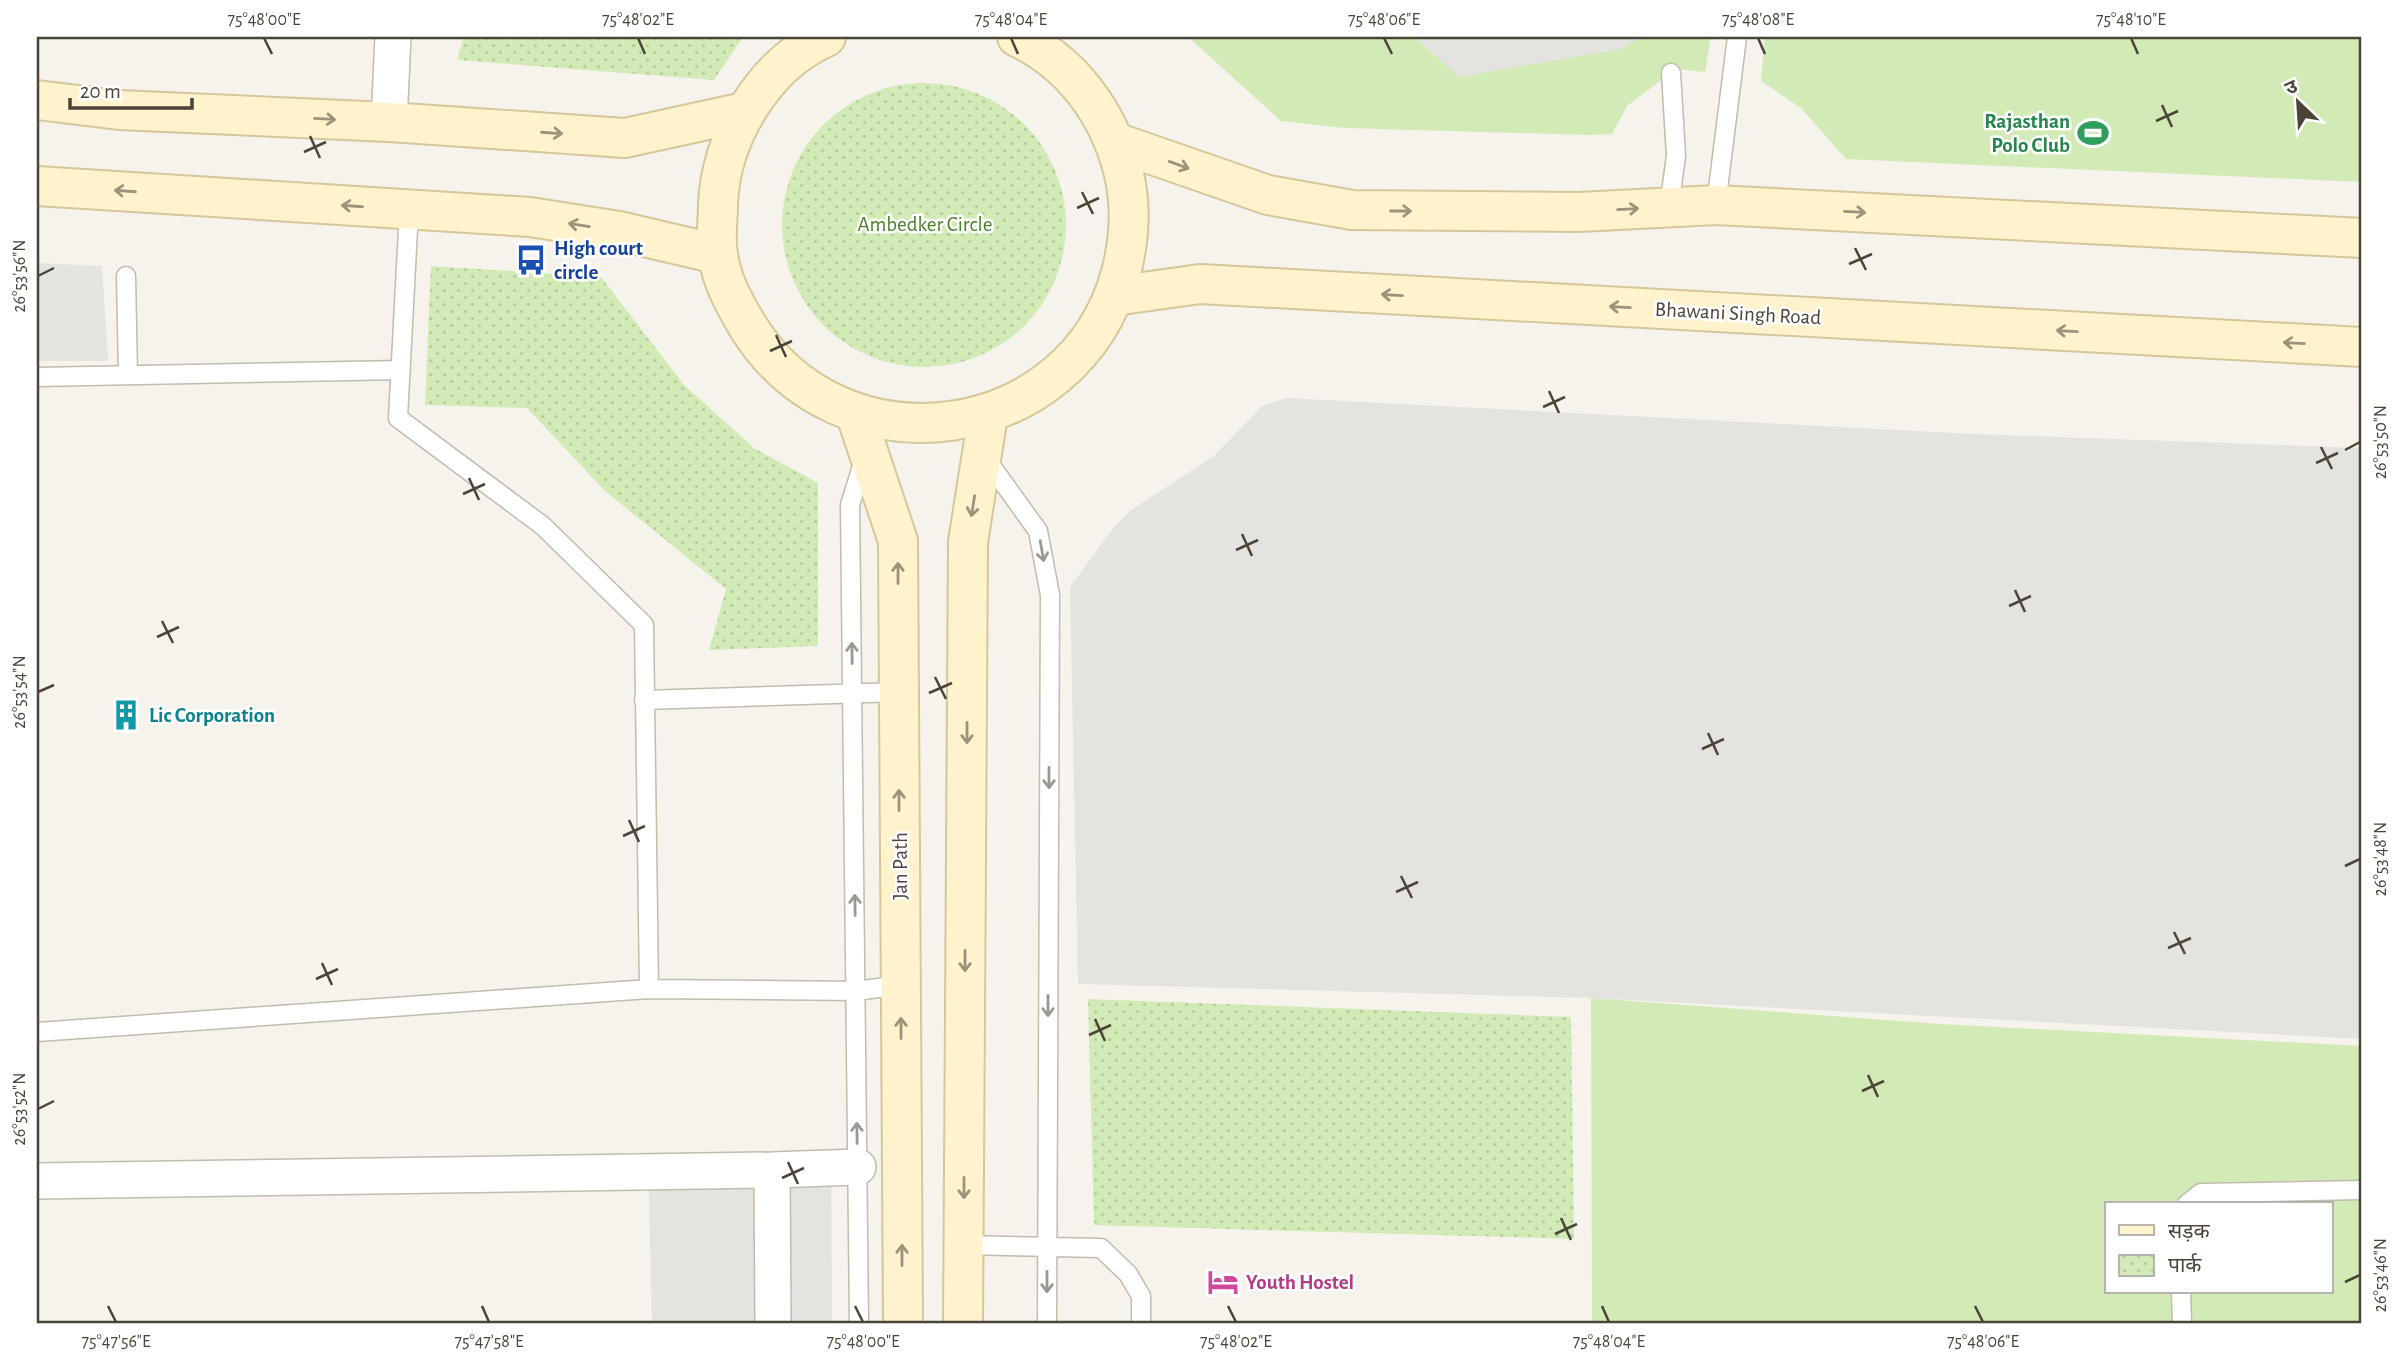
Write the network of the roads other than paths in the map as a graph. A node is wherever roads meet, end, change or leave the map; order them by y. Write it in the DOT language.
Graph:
graph roads {
  1 [pos="393,37"];
  2 [pos="826,37"];
  3 [pos="1017,37"];
  4 [pos="1737,37"];
  5 [pos="1671,73"];
  6 [pos="37,100"];
  7 [pos="744,112"];
  8 [pos="389,122"];
  9 [pos="1115,142"];
  10 [pos="42,182"];
  11 [pos="1716,205"];
  12 [pos="1670,207"];
  13 [pos="409,210"];
  14 [pos="2362,238"];
  15 [pos="717,254"];
  16 [pos="126,276"];
  17 [pos="1114,296"];
  18 [pos="2362,347"];
  19 [pos="401,370"];
  20 [pos="128,375"];
  21 [pos="37,377"];
  22 [pos="988,415"];
  23 [pos="861,432"];
  24 [pos="982,453"];
  25 [pos="899,692"];
  26 [pos="852,694"];
  27 [pos="644,700"];
  28 [pos="901,985"];
  29 [pos="649,989"];
  30 [pos="856,991"];
  31 [pos="37,1032"];
  32 [pos="858,1167"];
  33 [pos="772,1170"];
  34 [pos="37,1181"];
  35 [pos="2362,1190"];
  36 [pos="2190,1202"];
  37 [pos="963,1245"];
  38 [pos="1047,1245"];
  39 [pos="2181,1294"];
  40 [pos="772,1323"];
  41 [pos="859,1323"];
  42 [pos="903,1323"];
  43 [pos="963,1323"];
  44 [pos="1047,1323"];
  45 [pos="1142,1323"];
  46 [pos="2182,1323"];
  1 -- 8 [label="street"];
  2 -- 7 [label="main road"];
  3 -- 9 [label="main road"];
  4 -- 11 [label="lane"];
  5 -- 12 [label="lane"];
  6 -- 8 [label="main road, one-way"];
  8 -- 7 [label="main road, one-way"];
  7 -- 15 [label="main road"];
  9 -- 12 [label="main road, one-way"];
  9 -- 17 [label="main road"];
  13 -- 10 [label="main road, one-way"];
  11 -- 12 [label="main road"];
  11 -- 14 [label="main road, one-way"];
  15 -- 13 [label="main road, one-way"];
  13 -- 19 [label="lane"];
  15 -- 23 [label="main road"];
  16 -- 20 [label="lane"];
  18 -- 17 [label="main road, Bhawani Singh Road, one-way"];
  17 -- 22 [label="main road"];
  19 -- 20 [label="lane"];
  19 -- 27 [label="lane"];
  20 -- 21 [label="lane"];
  22 -- 23 [label="main road"];
  22 -- 24 [label="main road"];
  25 -- 23 [label="main road, Jan Path, one-way"];
  26 -- 23 [label="lane, one-way"];
  24 -- 37 [label="main road, one-way"];
  24 -- 38 [label="lane, one-way"];
  25 -- 26 [label="lane"];
  28 -- 25 [label="main road, Jan Path, one-way"];
  26 -- 27 [label="lane"];
  30 -- 26 [label="lane, one-way"];
  27 -- 29 [label="lane"];
  28 -- 30 [label="lane"];
  42 -- 28 [label="main road, Jan Path, one-way"];
  29 -- 30 [label="lane"];
  29 -- 31 [label="lane"];
  32 -- 30 [label="lane, one-way"];
  32 -- 33 [label="street"];
  32 -- 41 [label="lane"];
  33 -- 34 [label="street"];
  33 -- 40 [label="street"];
  35 -- 36 [label="lane"];
  37 -- 38 [label="lane"];
  37 -- 43 [label="main road"];
  38 -- 44 [label="lane, one-way"];
  38 -- 45 [label="lane"];
  39 -- 46 [label="lane"];
}
